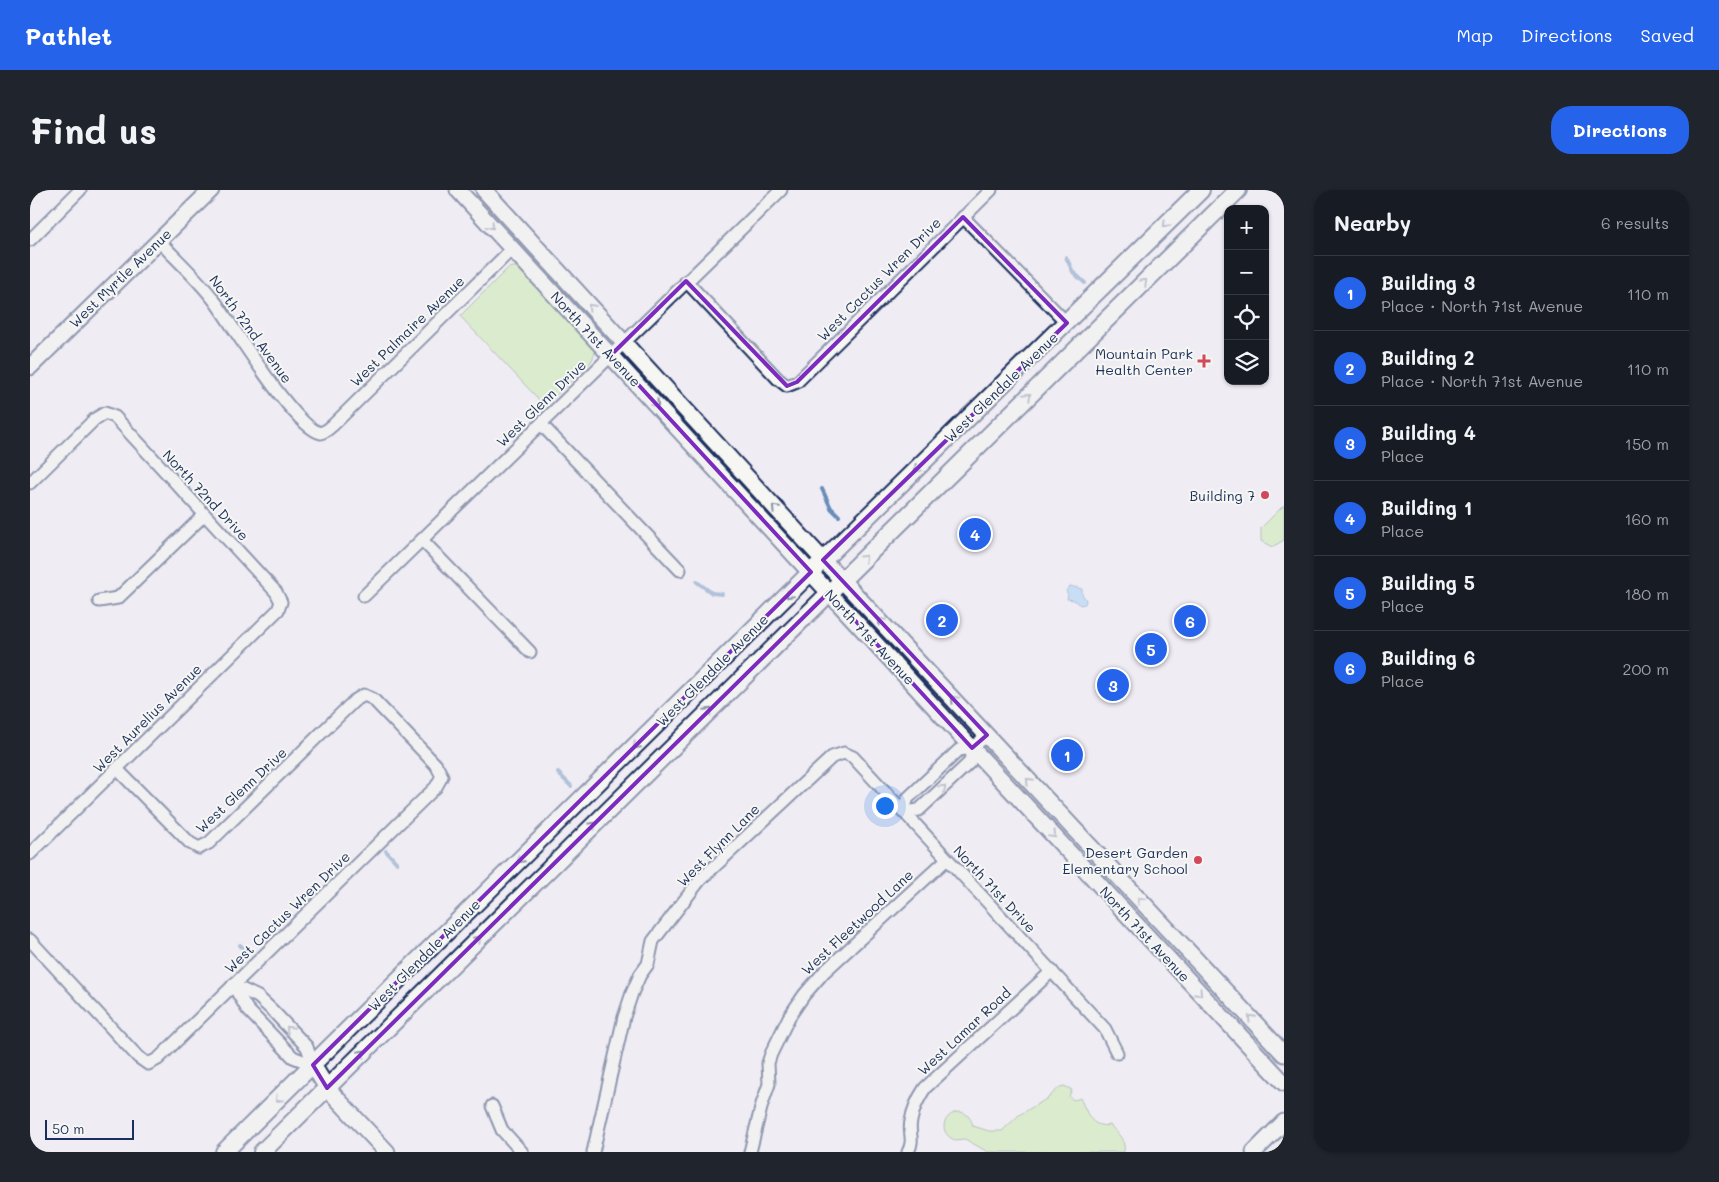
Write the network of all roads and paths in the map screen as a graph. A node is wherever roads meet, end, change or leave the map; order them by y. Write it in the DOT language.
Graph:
graph roads {
  1 [pos="80,190"];
  2 [pos="211,190"];
  3 [pos="458,190"];
  4 [pos="484,190"];
  5 [pos="780,190"];
  6 [pos="990,190"];
  7 [pos="1201,190"];
  8 [pos="1230,193"];
  9 [pos="963,217"];
  10 [pos="30,240"];
  11 [pos="158,241"];
  12 [pos="512,249"];
  13 [pos="686,282"];
  14 [pos="1066,323"];
  15 [pos="624,342"];
  16 [pos="611,355"];
  17 [pos="30,367"];
  18 [pos="541,424"];
  19 [pos="321,432"];
  20 [pos="30,482"];
  21 [pos="204,515"];
  22 [pos="422,540"];
  23 [pos="823,560"];
  24 [pos="680,570"];
  25 [pos="811,572"];
  26 [pos="842,580"];
  27 [pos="829,592"];
  28 [pos="364,596"];
  29 [pos="99,601"];
  30 [pos="281,602"];
  31 [pos="530,652"];
  32 [pos="987,735"];
  33 [pos="972,748"];
  34 [pos="844,753"];
  35 [pos="117,769"];
  36 [pos="442,776"];
  37 [pos="903,812"];
  38 [pos="30,854"];
  39 [pos="946,860"];
  40 [pos="30,940"];
  41 [pos="1052,971"];
  42 [pos="233,985"];
  43 [pos="1117,1053"];
  44 [pos="1284,1054"];
  45 [pos="312,1065"];
  46 [pos="1284,1083"];
  47 [pos="328,1088"];
  48 [pos="492,1106"];
  49 [pos="1284,1122"];
  50 [pos="224,1152"];
  51 [pos="262,1152"];
  52 [pos="387,1152"];
  53 [pos="522,1152"];
  54 [pos="593,1152"];
  55 [pos="750,1152"];
  56 [pos="908,1152"];
  57 [pos="1254,1152"];
  1 -- 10 [label="street"];
  2 -- 11 [label="street, West Myrtle Avenue"];
  3 -- 12 [label="street, North 71st Avenue, one-way"];
  15 -- 4 [label="street, North 71st Avenue, one-way"];
  5 -- 13 [label="street, West Glenn Drive"];
  6 -- 9 [label="street, West Cactus Wren Drive"];
  7 -- 14 [label="main road, West Glendale Avenue, one-way"];
  26 -- 8 [label="main road, West Glendale Avenue, one-way"];
  9 -- 13 [label="street, West Cactus Wren Drive"];
  9 -- 14 [label="street"];
  11 -- 17 [label="street, West Myrtle Avenue"];
  11 -- 19 [label="street, North 72nd Avenue"];
  12 -- 16 [label="street, North 71st Avenue"];
  12 -- 19 [label="street, West Palmaire Avenue"];
  13 -- 15 [label="street, West Glenn Drive"];
  14 -- 23 [label="main road, West Glendale Avenue, one-way"];
  15 -- 16 [label="street, West Glenn Drive"];
  23 -- 15 [label="street, North 71st Avenue, one-way"];
  16 -- 18 [label="street, West Glenn Drive"];
  16 -- 25 [label="street, North 71st Avenue, one-way"];
  18 -- 22 [label="street, West Glenn Drive"];
  18 -- 24 [label="street"];
  20 -- 21 [label="street, North 72nd Drive"];
  21 -- 29 [label="street"];
  21 -- 30 [label="street, North 72nd Drive"];
  22 -- 28 [label="street, West Glenn Drive"];
  22 -- 31 [label="street"];
  23 -- 25 [label="main road, West Glendale Avenue"];
  23 -- 26 [label="street, North 71st Avenue"];
  25 -- 27 [label="street, North 71st Avenue"];
  25 -- 45 [label="main road, West Glendale Avenue, one-way"];
  26 -- 27 [label="main road, West Glendale Avenue"];
  32 -- 26 [label="street, North 71st Avenue, one-way"];
  27 -- 33 [label="street, North 71st Avenue"];
  47 -- 27 [label="main road, West Glendale Avenue, one-way"];
  30 -- 35 [label="street, West Aurelius Avenue"];
  32 -- 33 [label="street"];
  44 -- 32 [label="street, North 71st Avenue, one-way"];
  33 -- 37 [label="street"];
  37 -- 33 [label="street, one-way"];
  33 -- 46 [label="street, North 71st Avenue, one-way"];
  34 -- 37 [label="street, North 71st Drive"];
  34 -- 54 [label="street, West Flynn Lane"];
  35 -- 36 [label="street, West Glenn Drive"];
  35 -- 38 [label="street, West Aurelius Avenue"];
  36 -- 42 [label="street, West Cactus Wren Drive"];
  37 -- 39 [label="street, North 71st Drive"];
  39 -- 41 [label="street, North 71st Drive"];
  39 -- 55 [label="street, West Fleetwood Lane"];
  40 -- 42 [label="street, West Cactus Wren Drive"];
  41 -- 43 [label="street, North 71st Drive"];
  41 -- 56 [label="street, West Lamar Road"];
  42 -- 45 [label="street"];
  45 -- 42 [label="street, one-way"];
  45 -- 47 [label="street"];
  45 -- 50 [label="main road, West Glendale Avenue, one-way"];
  47 -- 51 [label="main road, West Glendale Avenue"];
  47 -- 52 [label="street"];
  48 -- 53 [label="street"];
  49 -- 57 [label="street"];
}
